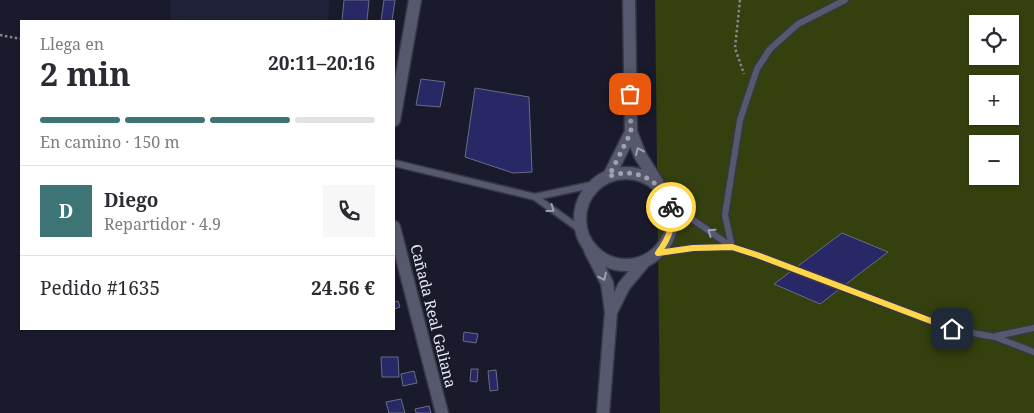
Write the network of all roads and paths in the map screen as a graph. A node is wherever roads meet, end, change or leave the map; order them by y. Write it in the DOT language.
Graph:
graph roads {
  1 [pos="415,0"];
  2 [pos="629,0"];
  3 [pos="740,0"];
  4 [pos="845,0"];
  5 [pos="0,35"];
  6 [pos="20,39"];
  7 [pos="750,92"];
  8 [pos="395,114"];
  9 [pos="631,132"];
  10 [pos="395,163"];
  11 [pos="609,176"];
  12 [pos="596,184"];
  13 [pos="664,192"];
  14 [pos="535,197"];
  15 [pos="670,206"];
  16 [pos="581,230"];
  17 [pos="395,231"];
  18 [pos="588,245"];
  19 [pos="732,247"];
  20 [pos="658,253"];
  21 [pos="645,261"];
  22 [pos="611,312"];
  23 [pos="1034,328"];
  24 [pos="995,337"];
  25 [pos="1034,352"];
  26 [pos="442,413"];
  27 [pos="604,413"];
  1 -- 8 [label="street"];
  2 -- 9 [label="street"];
  3 -- 7 [label="path"];
  4 -- 7 [label="lane"];
  5 -- 6 [label="path"];
  7 -- 19 [label="lane"];
  9 -- 11 [label="street"];
  13 -- 9 [label="street, one-way"];
  10 -- 14 [label="lane"];
  11 -- 12 [label="street"];
  11 -- 13 [label="street"];
  12 -- 14 [label="lane"];
  12 -- 16 [label="street"];
  13 -- 15 [label="street"];
  14 -- 16 [label="lane, one-way"];
  19 -- 15 [label="lane, one-way"];
  15 -- 20 [label="street"];
  16 -- 18 [label="street"];
  17 -- 26 [label="street, Cañada Real Galiana"];
  18 -- 21 [label="street"];
  18 -- 22 [label="street, one-way"];
  19 -- 20 [label="lane"];
  19 -- 24 [label="lane"];
  20 -- 21 [label="street"];
  21 -- 22 [label="street"];
  22 -- 27 [label="street"];
  23 -- 24 [label="lane"];
  24 -- 25 [label="lane"];
}
